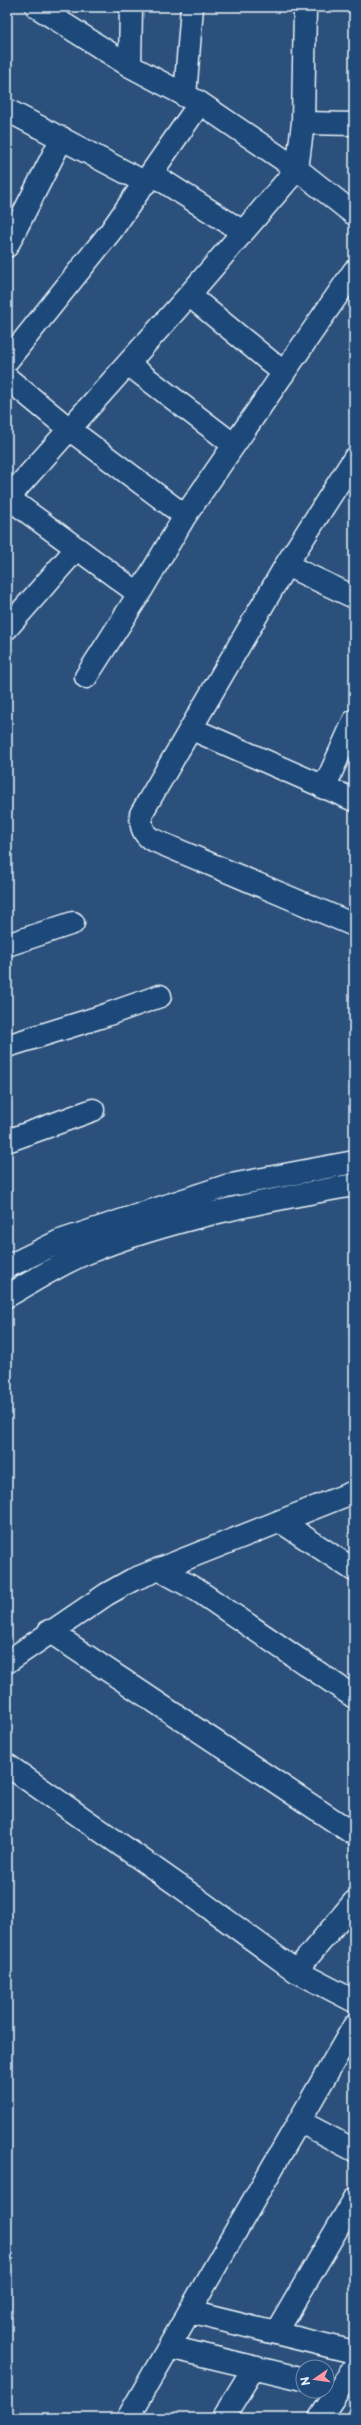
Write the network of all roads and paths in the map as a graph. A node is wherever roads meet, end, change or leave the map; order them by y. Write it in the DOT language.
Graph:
graph roads {
  1 [pos="36,7"];
  2 [pos="131,7"];
  3 [pos="192,7"];
  4 [pos="305,7"];
  5 [pos="66,17"];
  6 [pos="130,66"];
  7 [pos="193,100"];
  8 [pos="7,110"];
  9 [pos="303,123"];
  10 [pos="354,124"];
  11 [pos="62,138"];
  12 [pos="297,169"];
  13 [pos="149,178"];
  14 [pos="354,214"];
  15 [pos="243,232"];
  16 [pos="7,246"];
  17 [pos="354,271"];
  18 [pos="189,295"];
  19 [pos="7,360"];
  20 [pos="128,364"];
  21 [pos="284,373"];
  22 [pos="7,378"];
  23 [pos="69,430"];
  24 [pos="234,445"];
  25 [pos="354,459"];
  26 [pos="8,497"];
  27 [pos="185,516"];
  28 [pos="77,548"];
  29 [pos="286,565"];
  30 [pos="139,594"];
  31 [pos="354,597"];
  32 [pos="7,628"];
  33 [pos="86,677"];
  34 [pos="354,721"];
  35 [pos="192,728"];
  36 [pos="324,788"];
  37 [pos="354,800"];
  38 [pos="73,923"];
  39 [pos="354,924"];
  40 [pos="7,945"];
  41 [pos="160,996"];
  42 [pos="7,1046"];
  43 [pos="93,1110"];
  44 [pos="7,1141"];
  45 [pos="354,1162"];
  46 [pos="354,1185"];
  47 [pos="7,1267"];
  48 [pos="7,1296"];
  49 [pos="354,1492"];
  50 [pos="280,1521"];
  51 [pos="159,1568"];
  52 [pos="354,1570"];
  53 [pos="49,1632"];
  54 [pos="7,1662"];
  55 [pos="354,1697"];
  56 [pos="7,1765"];
  57 [pos="354,1834"];
  58 [pos="354,1902"];
  59 [pos="296,1971"];
  60 [pos="354,2001"];
  61 [pos="354,2026"];
  62 [pos="299,2121"];
  63 [pos="354,2150"];
  64 [pos="354,2200"];
  65 [pos="189,2312"];
  66 [pos="276,2333"];
  67 [pos="169,2347"];
  68 [pos="354,2352"];
  69 [pos="354,2367"];
  70 [pos="253,2369"];
  71 [pos="295,2377"];
  72 [pos="340,2387"];
  73 [pos="128,2418"];
  74 [pos="223,2418"];
  75 [pos="320,2418"];
  1 -- 5 [label="street"];
  2 -- 6 [label="street"];
  3 -- 7 [label="street"];
  4 -- 9 [label="street"];
  5 -- 6 [label="street"];
  6 -- 7 [label="street"];
  7 -- 12 [label="street"];
  7 -- 13 [label="street"];
  8 -- 11 [label="street"];
  9 -- 10 [label="street"];
  9 -- 12 [label="street"];
  11 -- 13 [label="street"];
  11 -- 16 [label="street"];
  12 -- 14 [label="street"];
  12 -- 15 [label="street"];
  13 -- 15 [label="street"];
  13 -- 19 [label="street"];
  15 -- 18 [label="street"];
  17 -- 21 [label="street"];
  18 -- 20 [label="street"];
  18 -- 21 [label="street"];
  20 -- 23 [label="street"];
  20 -- 24 [label="street"];
  21 -- 24 [label="street"];
  22 -- 23 [label="street"];
  23 -- 26 [label="street"];
  23 -- 27 [label="street"];
  24 -- 27 [label="street"];
  25 -- 29 [label="street"];
  26 -- 28 [label="street"];
  27 -- 30 [label="street"];
  28 -- 30 [label="street"];
  28 -- 32 [label="street"];
  29 -- 31 [label="street"];
  29 -- 35 [label="street"];
  30 -- 33 [label="street"];
  34 -- 36 [label="street"];
  35 -- 36 [label="street"];
  35 -- 39 [label="street"];
  36 -- 37 [label="street"];
  38 -- 40 [label="street"];
  41 -- 42 [label="street"];
  43 -- 44 [label="street"];
  45 -- 47 [label="street"];
  46 -- 48 [label="street"];
  49 -- 50 [label="street"];
  50 -- 51 [label="street"];
  50 -- 52 [label="street"];
  51 -- 53 [label="street"];
  51 -- 55 [label="street"];
  53 -- 54 [label="street"];
  53 -- 57 [label="street"];
  56 -- 59 [label="street"];
  58 -- 59 [label="street"];
  59 -- 60 [label="street"];
  61 -- 62 [label="street"];
  62 -- 63 [label="street"];
  62 -- 65 [label="street"];
  64 -- 66 [label="street"];
  65 -- 66 [label="street"];
  65 -- 67 [label="street"];
  66 -- 68 [label="street"];
  67 -- 70 [label="street"];
  67 -- 73 [label="street"];
  69 -- 72 [label="street"];
  70 -- 71 [label="street"];
  70 -- 74 [label="street"];
  72 -- 75 [label="street"];
}
